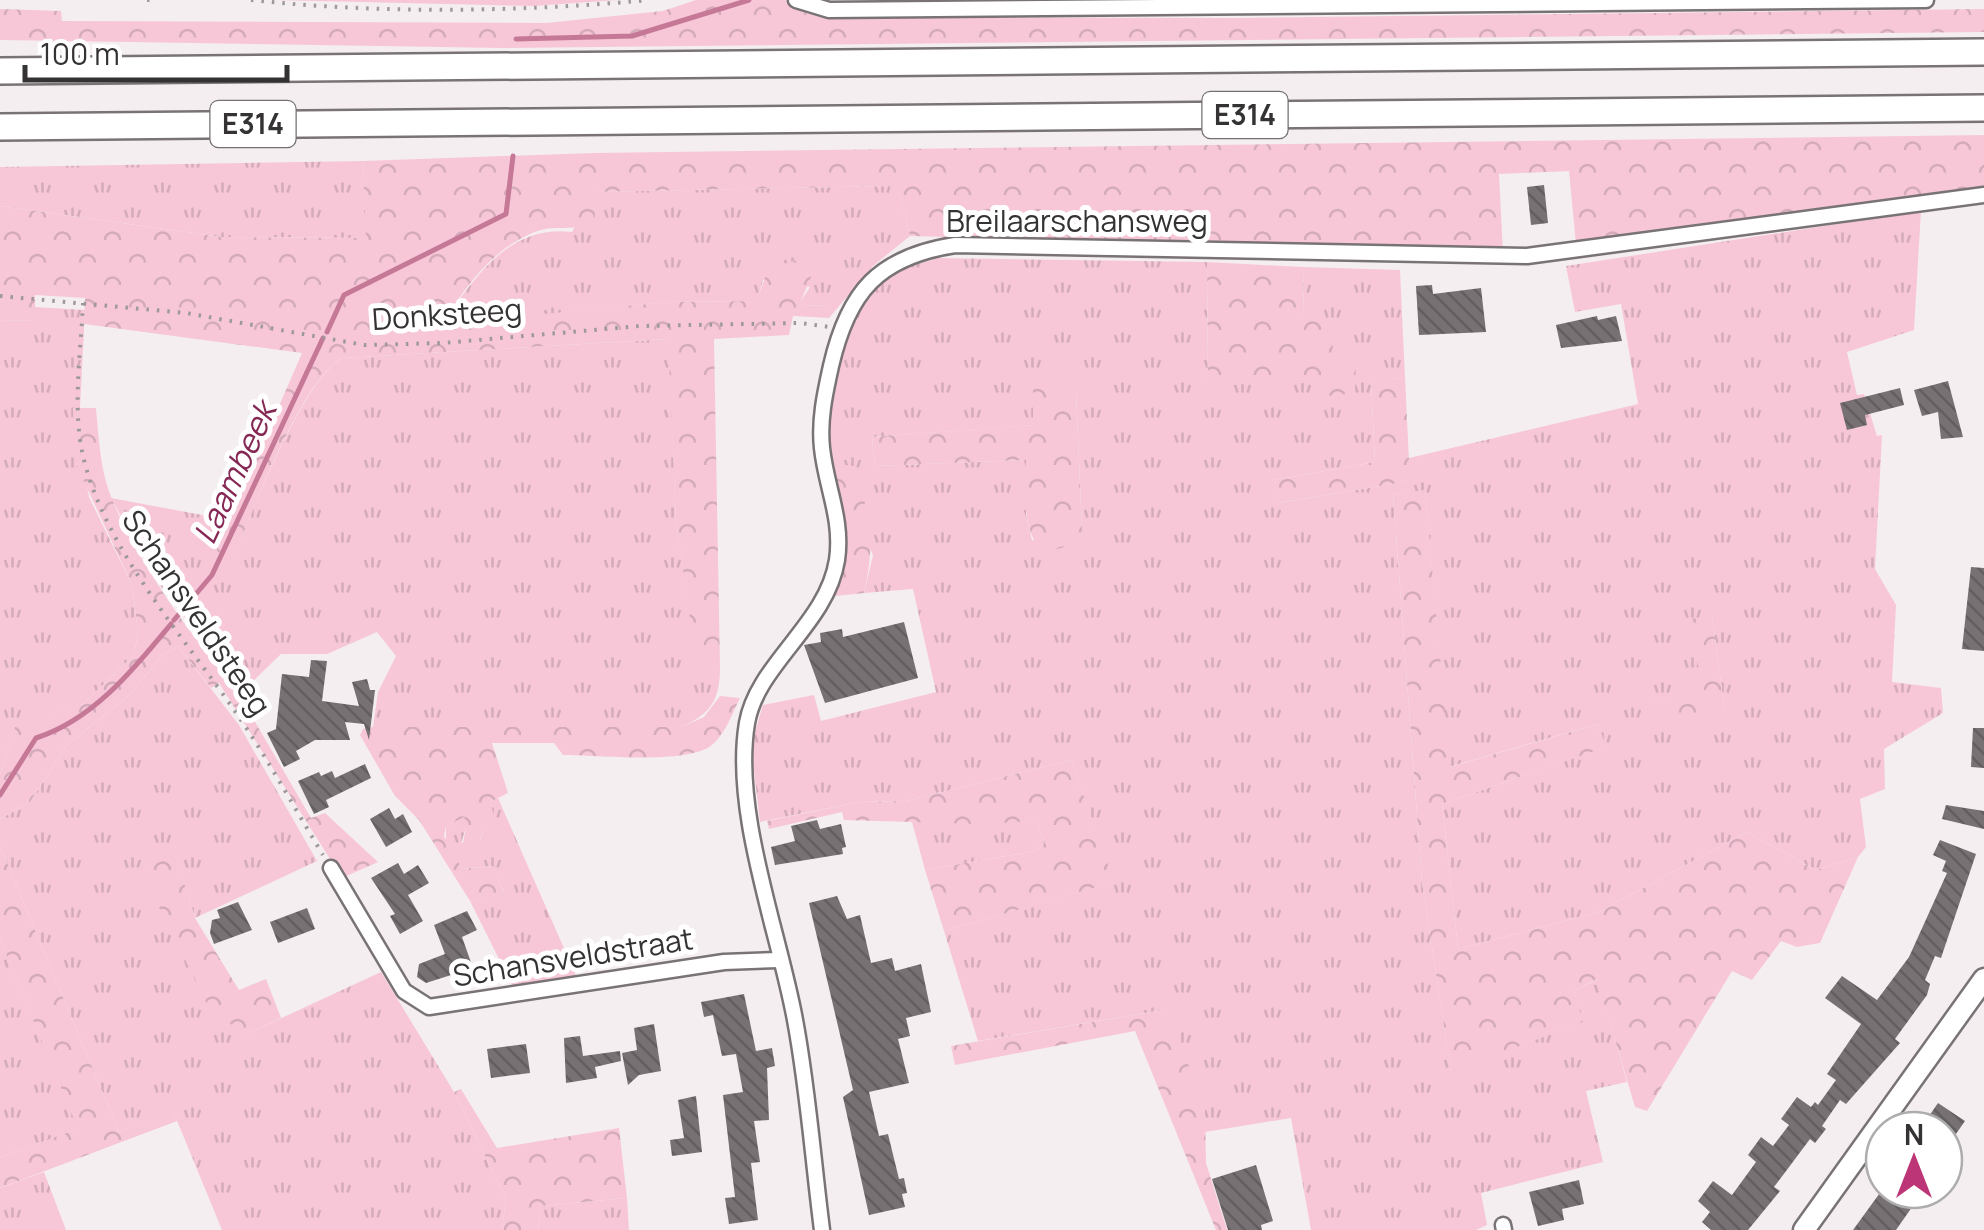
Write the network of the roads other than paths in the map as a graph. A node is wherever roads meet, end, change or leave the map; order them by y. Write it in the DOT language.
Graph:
graph roads {
  1 [pos="796,0"];
  2 [pos="1926,0"];
  3 [pos="1984,52"];
  4 [pos="0,54"];
  5 [pos="110,70"];
  6 [pos="0,71"];
  7 [pos="1984,108"];
  8 [pos="0,126"];
  9 [pos="1984,195"];
  10 [pos="331,868"];
  11 [pos="779,960"];
  12 [pos="1984,979"];
  13 [pos="822,1230"];
  14 [pos="1804,1230"];
  1 -- 2 [label="street"];
  3 -- 5 [label="highway, E314"];
  4 -- 5 [label="highway, E314"];
  5 -- 6 [label="highway, E314"];
  7 -- 8 [label="highway, E314"];
  9 -- 11 [label="street, Breilaarschansweg"];
  10 -- 11 [label="street, Schansveldstraat"];
  11 -- 13 [label="street, Breilaarschansweg"];
  12 -- 14 [label="street"];
}
